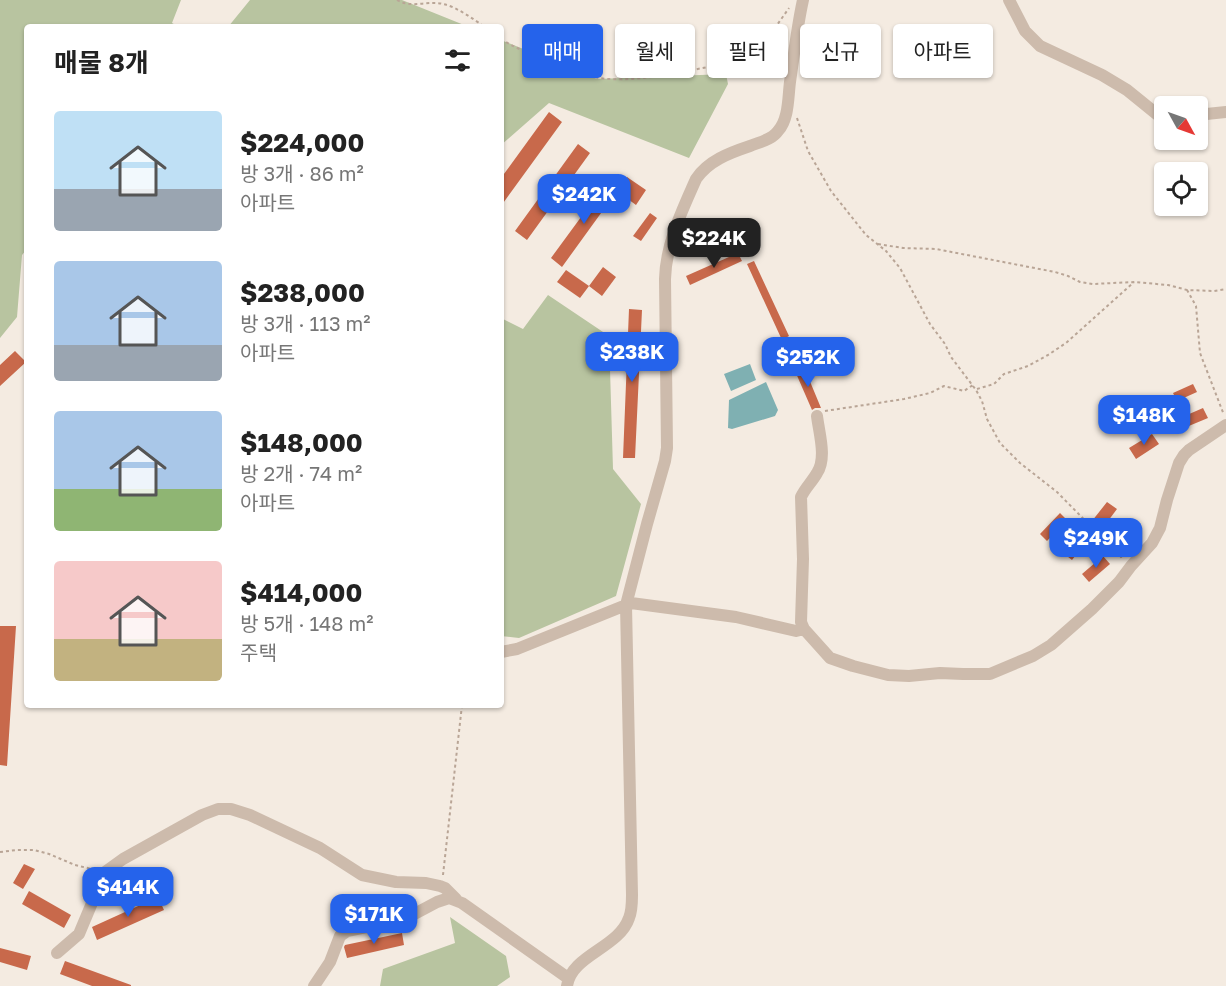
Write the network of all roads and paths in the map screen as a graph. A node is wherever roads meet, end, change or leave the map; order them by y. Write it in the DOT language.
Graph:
graph roads {
  1 [pos="397,0"];
  2 [pos="1010,0"];
  3 [pos="802,1"];
  4 [pos="480,24"];
  5 [pos="504,41"];
  6 [pos="1154,112"];
  7 [pos="1226,112"];
  8 [pos="1208,114"];
  9 [pos="797,117"];
  10 [pos="876,243"];
  11 [pos="1134,282"];
  12 [pos="1226,289"];
  13 [pos="1187,290"];
  14 [pos="973,385"];
  15 [pos="976,390"];
  16 [pos="817,416"];
  17 [pos="1226,419"];
  18 [pos="1226,425"];
  19 [pos="1131,566"];
  20 [pos="626,605"];
  21 [pos="804,628"];
  22 [pos="504,651"];
  23 [pos="462,708"];
  24 [pos="0,852"];
  25 [pos="105,872"];
  26 [pos="445,888"];
  27 [pos="456,900"];
  28 [pos="57,953"];
  29 [pos="568,982"];
  30 [pos="314,986"];
  1 -- 4 [label="path"];
  2 -- 6 [label="street"];
  3 -- 5 [label="path"];
  3 -- 20 [label="street"];
  7 -- 8 [label="street"];
  9 -- 10 [label="path"];
  10 -- 11 [label="path"];
  10 -- 14 [label="path"];
  11 -- 13 [label="path"];
  11 -- 15 [label="path"];
  12 -- 13 [label="path"];
  13 -- 17 [label="path"];
  14 -- 15 [label="path"];
  14 -- 16 [label="path"];
  15 -- 19 [label="path"];
  16 -- 21 [label="street"];
  18 -- 19 [label="street"];
  19 -- 21 [label="street"];
  20 -- 21 [label="street"];
  20 -- 22 [label="street"];
  20 -- 29 [label="street"];
  23 -- 26 [label="path"];
  24 -- 25 [label="path"];
  25 -- 26 [label="street"];
  25 -- 28 [label="street"];
  26 -- 27 [label="street"];
  27 -- 29 [label="street"];
  27 -- 30 [label="street"];
}
